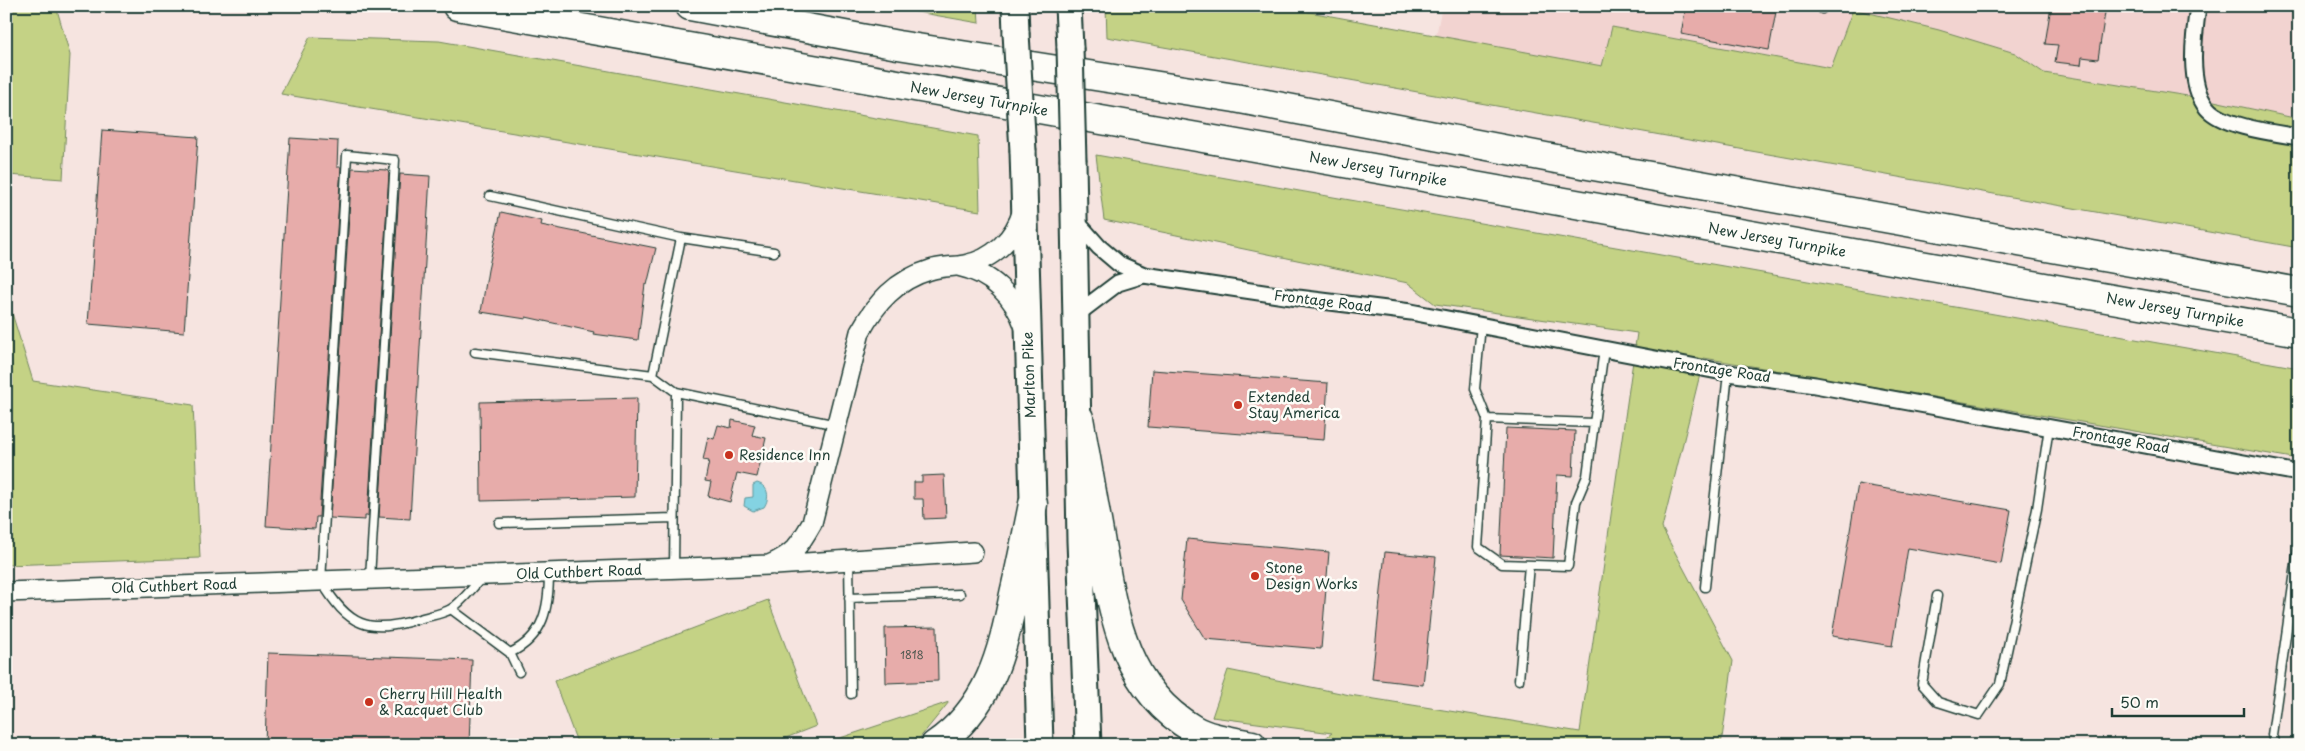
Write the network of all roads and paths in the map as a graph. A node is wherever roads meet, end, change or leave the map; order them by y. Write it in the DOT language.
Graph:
graph roads {
  1 [pos="457,6"];
  2 [pos="690,6"];
  3 [pos="1015,6"];
  4 [pos="1068,6"];
  5 [pos="2198,6"];
  6 [pos="2297,6"];
  7 [pos="2299,10"];
  8 [pos="2299,137"];
  9 [pos="490,196"];
  10 [pos="1024,203"];
  11 [pos="1075,220"];
  12 [pos="681,238"];
  13 [pos="774,252"];
  14 [pos="957,266"];
  15 [pos="1144,275"];
  16 [pos="2299,292"];
  17 [pos="1077,314"];
  18 [pos="1481,325"];
  19 [pos="2299,332"];
  20 [pos="1028,342"];
  21 [pos="1604,349"];
  22 [pos="475,352"];
  23 [pos="1728,373"];
  24 [pos="653,375"];
  25 [pos="676,392"];
  26 [pos="1079,418"];
  27 [pos="1487,419"];
  28 [pos="1594,423"];
  29 [pos="836,425"];
  30 [pos="2049,427"];
  31 [pos="2299,473"];
  32 [pos="1033,504"];
  33 [pos="674,518"];
  34 [pos="498,522"];
  35 [pos="2299,543"];
  36 [pos="973,552"];
  37 [pos="849,560"];
  38 [pos="769,565"];
  39 [pos="1529,565"];
  40 [pos="674,568"];
  41 [pos="549,573"];
  42 [pos="484,576"];
  43 [pos="370,579"];
  44 [pos="322,581"];
  45 [pos="1705,588"];
  46 [pos="6,592"];
  47 [pos="960,594"];
  48 [pos="1937,596"];
  49 [pos="850,598"];
  50 [pos="451,609"];
  51 [pos="510,653"];
  52 [pos="519,672"];
  53 [pos="1519,680"];
  54 [pos="851,694"];
  55 [pos="935,745"];
  56 [pos="1040,745"];
  57 [pos="1088,745"];
  58 [pos="1252,745"];
  59 [pos="2275,745"];
  1 -- 19 [label="highway, New Jersey Turnpike"];
  2 -- 16 [label="highway"];
  3 -- 10 [label="highway, Marlton Pike, bridge"];
  4 -- 11 [label="highway, bridge"];
  5 -- 8 [label="street"];
  6 -- 7 [label="lane"];
  9 -- 12 [label="lane"];
  10 -- 14 [label="street, Old Cuthbert Road"];
  10 -- 20 [label="highway, Marlton Pike"];
  11 -- 15 [label="street, Frontage Road"];
  11 -- 17 [label="highway"];
  12 -- 13 [label="lane"];
  12 -- 24 [label="lane"];
  14 -- 20 [label="street, Old Cuthbert Road"];
  14 -- 29 [label="street, Old Cuthbert Road"];
  15 -- 17 [label="street, Frontage Road"];
  15 -- 18 [label="street, Frontage Road"];
  17 -- 26 [label="highway"];
  18 -- 21 [label="street, Frontage Road"];
  18 -- 27 [label="lane"];
  20 -- 32 [label="highway, Marlton Pike"];
  21 -- 23 [label="street, Frontage Road"];
  21 -- 28 [label="lane"];
  22 -- 24 [label="lane"];
  23 -- 30 [label="street, Frontage Road"];
  23 -- 45 [label="lane"];
  24 -- 25 [label="lane"];
  25 -- 29 [label="lane"];
  25 -- 33 [label="lane"];
  26 -- 57 [label="highway"];
  26 -- 58 [label="highway"];
  27 -- 28 [label="lane"];
  27 -- 39 [label="lane"];
  28 -- 39 [label="lane"];
  29 -- 38 [label="street, Old Cuthbert Road"];
  30 -- 31 [label="street, Frontage Road"];
  30 -- 48 [label="lane"];
  32 -- 55 [label="highway"];
  32 -- 56 [label="highway, Marlton Pike"];
  33 -- 34 [label="lane"];
  33 -- 40 [label="lane"];
  35 -- 59 [label="lane"];
  36 -- 37 [label="street"];
  37 -- 38 [label="street"];
  37 -- 49 [label="lane"];
  38 -- 40 [label="street, Old Cuthbert Road"];
  39 -- 53 [label="lane"];
  40 -- 41 [label="street, Old Cuthbert Road"];
  41 -- 42 [label="street, Old Cuthbert Road"];
  41 -- 51 [label="lane"];
  42 -- 43 [label="street, Old Cuthbert Road"];
  42 -- 50 [label="lane"];
  43 -- 44 [label="street, Old Cuthbert Road"];
  43 -- 44 [label="lane"];
  44 -- 46 [label="street, Old Cuthbert Road"];
  44 -- 50 [label="lane"];
  47 -- 49 [label="lane"];
  49 -- 54 [label="lane"];
  50 -- 51 [label="lane"];
  51 -- 52 [label="lane"];
}
